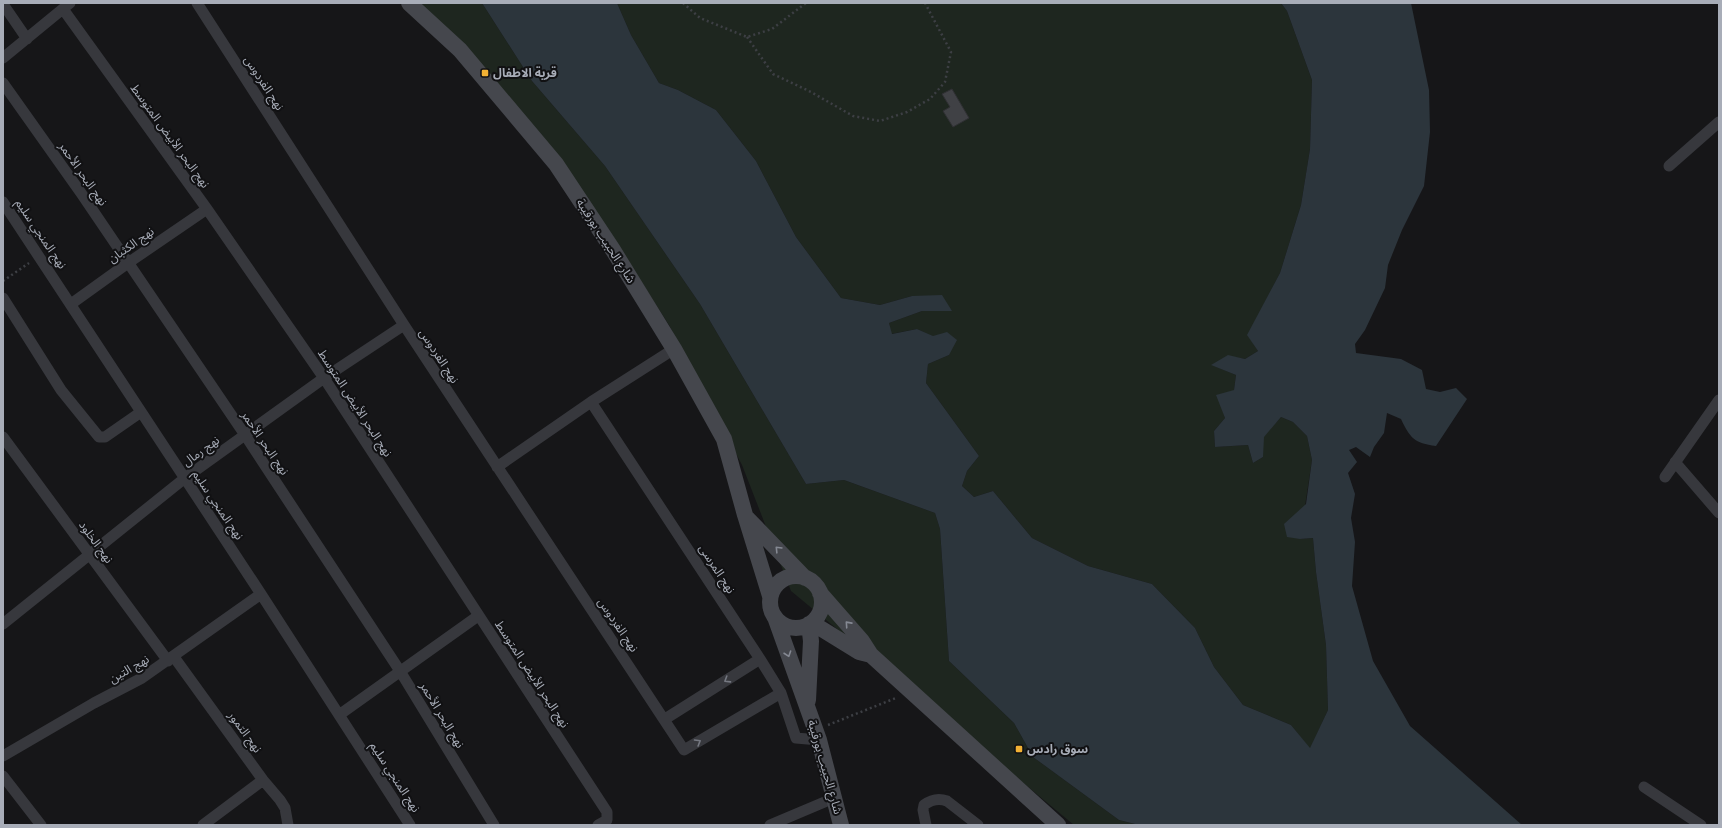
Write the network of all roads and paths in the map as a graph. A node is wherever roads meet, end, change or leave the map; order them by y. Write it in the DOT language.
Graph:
graph roads {
  1 [pos="197,3"];
  2 [pos="409,3"];
  3 [pos="683,3"];
  4 [pos="806,3"];
  5 [pos="925,3"];
  6 [pos="3,4"];
  7 [pos="67,6"];
  8 [pos="747,37"];
  9 [pos="27,39"];
  10 [pos="3,58"];
  11 [pos="3,83"];
  12 [pos="1719,122"];
  13 [pos="1669,166"];
  14 [pos="3,202"];
  15 [pos="207,209"];
  16 [pos="40,256"];
  17 [pos="128,263"];
  18 [pos="3,281"];
  19 [pos="3,298"];
  20 [pos="71,304"];
  21 [pos="404,325"];
  22 [pos="674,349"];
  23 [pos="324,378"];
  24 [pos="1719,400"];
  25 [pos="591,402"];
  26 [pos="141,412"];
  27 [pos="245,435"];
  28 [pos="3,437"];
  29 [pos="1675,462"];
  30 [pos="497,467"];
  31 [pos="1665,477"];
  32 [pos="185,478"];
  33 [pos="1719,513"];
  34 [pos="745,515"];
  35 [pos="89,555"];
  36 [pos="805,578"];
  37 [pos="820,593"];
  38 [pos="261,594"];
  39 [pos="770,596"];
  40 [pos="478,616"];
  41 [pos="775,617"];
  42 [pos="3,624"];
  43 [pos="811,624"];
  44 [pos="871,655"];
  45 [pos="171,659"];
  46 [pos="760,659"];
  47 [pos="400,671"];
  48 [pos="781,692"];
  49 [pos="912,692"];
  50 [pos="808,709"];
  51 [pos="339,715"];
  52 [pos="665,719"];
  53 [pos="817,735"];
  54 [pos="3,756"];
  55 [pos="3,776"];
  56 [pos="263,780"];
  57 [pos="1644,787"];
  58 [pos="834,798"];
  59 [pos="603,823"];
  60 [pos="38,824"];
  61 [pos="203,825"];
  62 [pos="288,825"];
  63 [pos="410,825"];
  64 [pos="494,825"];
  65 [pos="770,825"];
  66 [pos="841,825"];
  67 [pos="926,825"];
  68 [pos="978,825"];
  69 [pos="1058,825"];
  70 [pos="1701,825"];
  1 -- 21 [label="street, نهج الفردوس"];
  2 -- 22 [label="street, شارع الحبيب بورقيبة"];
  3 -- 8 [label="path"];
  4 -- 8 [label="path"];
  5 -- 8 [label="path"];
  6 -- 9 [label="street"];
  7 -- 9 [label="street"];
  7 -- 15 [label="street, نهج البحر الأبيض المتوسط"];
  9 -- 10 [label="street"];
  11 -- 17 [label="street, نهج البحر الأحمر"];
  12 -- 13 [label="street"];
  14 -- 16 [label="street, نهج المنجي سليم"];
  15 -- 17 [label="street, نهج الكثبان"];
  15 -- 23 [label="street, نهج البحر الأبيض المتوسط"];
  16 -- 18 [label="path"];
  16 -- 20 [label="street, نهج المنجي سليم"];
  17 -- 20 [label="street, نهج الكثبان"];
  17 -- 27 [label="street, نهج البحر الأحمر"];
  19 -- 26 [label="street"];
  20 -- 26 [label="street, نهج المنجي سليم"];
  21 -- 23 [label="street, نهج رمال"];
  21 -- 30 [label="street, نهج الفردوس"];
  22 -- 25 [label="street"];
  22 -- 34 [label="street, شارع الحبيب بورقيبة"];
  23 -- 27 [label="street, نهج رمال"];
  23 -- 40 [label="street, نهج البحر الأبيض المتوسط"];
  24 -- 29 [label="street"];
  25 -- 30 [label="street"];
  25 -- 46 [label="street, نهج المرسى"];
  26 -- 32 [label="street, نهج المنجي سليم"];
  27 -- 32 [label="street, نهج رمال"];
  27 -- 47 [label="street, نهج البحر الأحمر"];
  28 -- 35 [label="street, نهج الخلود"];
  29 -- 31 [label="street"];
  29 -- 33 [label="street"];
  30 -- 52 [label="street, نهج الفردوس"];
  32 -- 35 [label="street, نهج رمال"];
  32 -- 38 [label="street, نهج المنجي سليم"];
  36 -- 34 [label="street, شارع الحبيب بورقيبة, one-way"];
  34 -- 39 [label="street, شارع الحبيب بورقيبة"];
  35 -- 42 [label="street, نهج رمال"];
  35 -- 45 [label="street, نهج الخلود"];
  36 -- 37 [label="street"];
  36 -- 39 [label="street"];
  37 -- 43 [label="street"];
  44 -- 37 [label="street, one-way"];
  38 -- 45 [label="street, نهج التين"];
  38 -- 51 [label="street, نهج المنجي سليم"];
  39 -- 41 [label="street"];
  40 -- 47 [label="street"];
  40 -- 59 [label="street, نهج البحر الأبيض المتوسط"];
  41 -- 43 [label="street"];
  41 -- 50 [label="street, شارع الحبيب بورقيبة, one-way"];
  43 -- 44 [label="street"];
  43 -- 50 [label="street, شارع الحبيب بورقيبة"];
  44 -- 49 [label="street"];
  45 -- 54 [label="street, نهج التين"];
  45 -- 56 [label="street, نهج التمور"];
  46 -- 48 [label="street, نهج المرسى"];
  46 -- 52 [label="street, one-way"];
  47 -- 51 [label="street"];
  47 -- 64 [label="street, نهج البحر الأحمر"];
  52 -- 48 [label="street, نهج الفردوس, one-way"];
  48 -- 53 [label="street, نهج المرسى"];
  49 -- 53 [label="path"];
  49 -- 69 [label="street"];
  50 -- 53 [label="street, شارع الحبيب بورقيبة"];
  51 -- 63 [label="street, نهج المنجي سليم"];
  53 -- 58 [label="street, شارع الحبيب بورقيبة"];
  55 -- 60 [label="street"];
  56 -- 61 [label="street"];
  56 -- 62 [label="street, نهج التمور"];
  57 -- 70 [label="street"];
  58 -- 65 [label="street"];
  58 -- 66 [label="street, شارع الحبيب بورقيبة"];
  67 -- 68 [label="street"];
}
